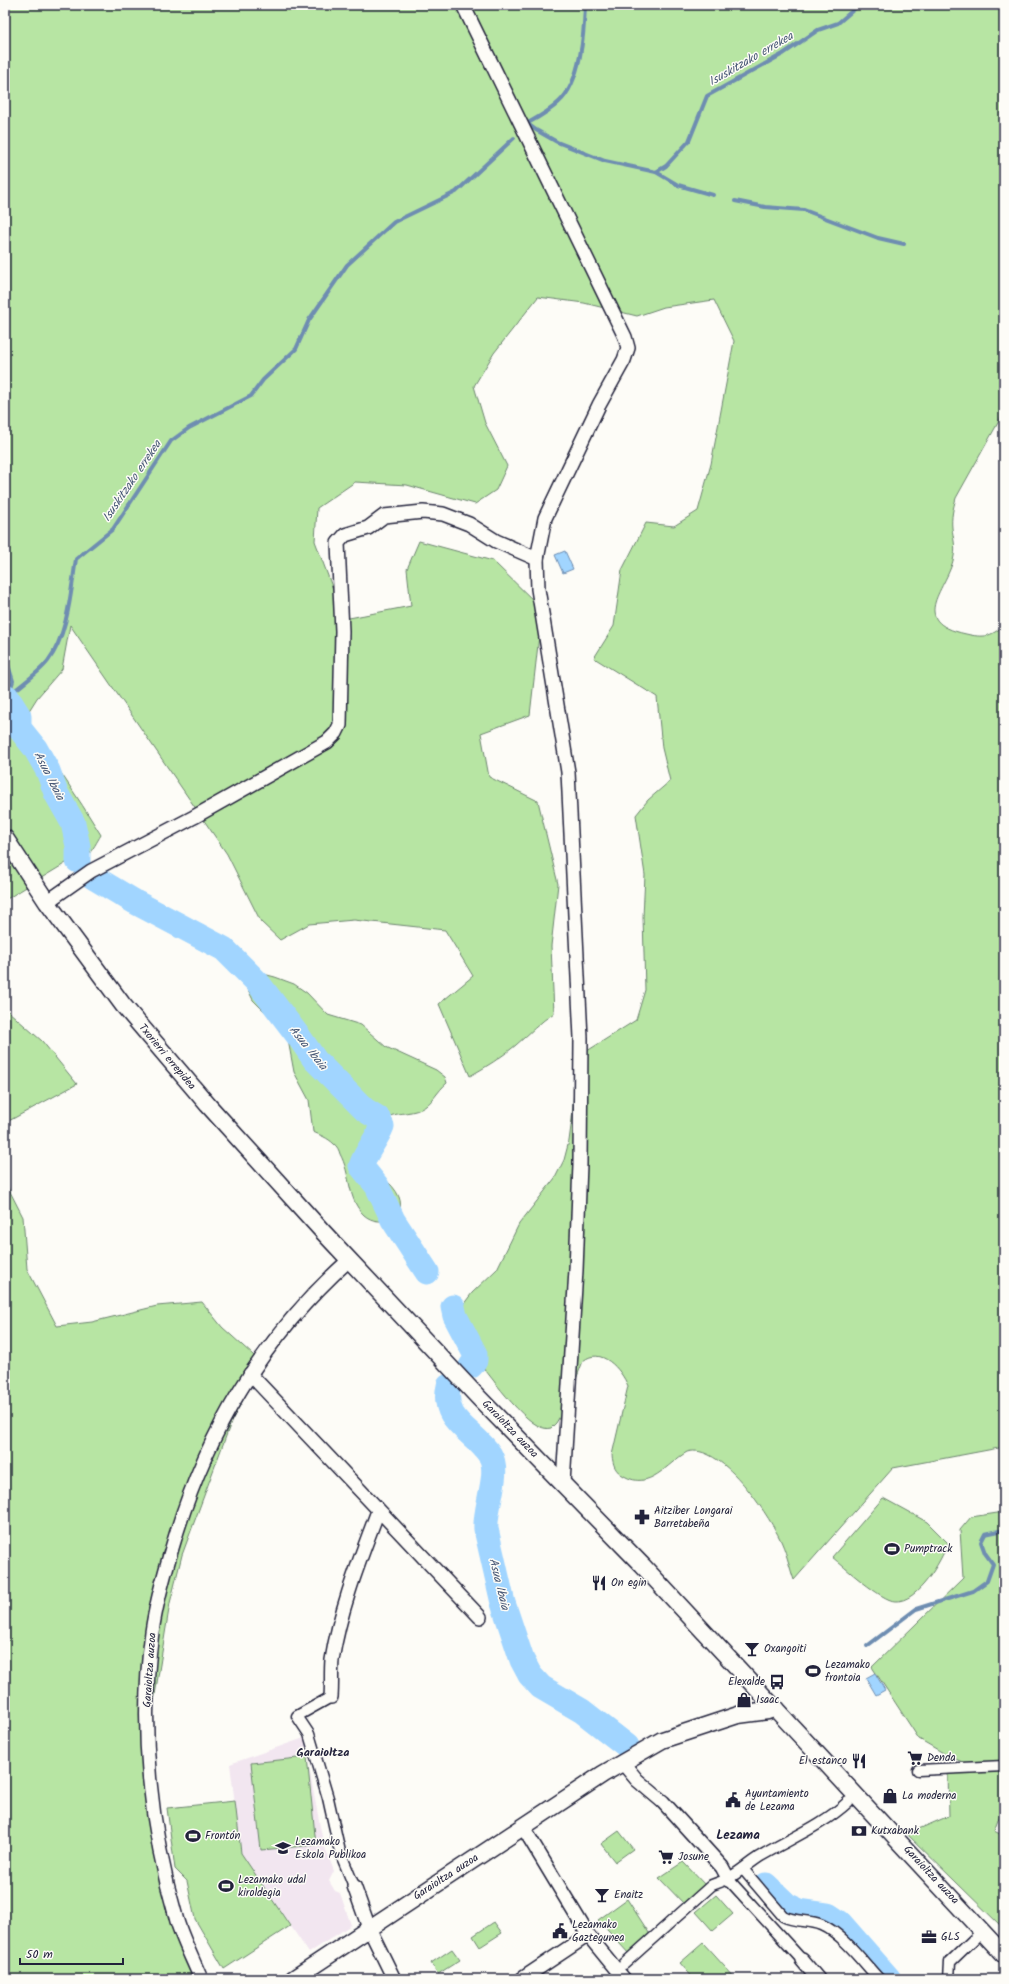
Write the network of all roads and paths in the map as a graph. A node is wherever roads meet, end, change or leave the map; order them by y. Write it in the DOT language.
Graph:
graph roads {
  1 [pos="463,5"];
  2 [pos="537,559"];
  3 [pos="5,838"];
  4 [pos="47,902"];
  5 [pos="349,1260"];
  6 [pos="250,1374"];
  7 [pos="562,1483"];
  8 [pos="378,1511"];
  9 [pos="480,1617"];
  10 [pos="331,1697"];
  11 [pos="775,1708"];
  12 [pos="622,1762"];
  13 [pos="1004,1766"];
  14 [pos="918,1770"];
  15 [pos="848,1802"];
  16 [pos="523,1827"];
  17 [pos="743,1869"];
  18 [pos="729,1880"];
  19 [pos="354,1886"];
  20 [pos="370,1928"];
  21 [pos="588,1935"];
  22 [pos="975,1938"];
  23 [pos="1004,1955"];
  24 [pos="802,1960"];
  25 [pos="624,1964"];
  26 [pos="949,1977"];
  27 [pos="201,1979"];
  28 [pos="294,1979"];
  29 [pos="394,1979"];
  30 [pos="522,1979"];
  31 [pos="624,1979"];
  32 [pos="818,1979"];
  33 [pos="879,1979"];
  1 -- 2 [label="street"];
  2 -- 4 [label="street"];
  2 -- 7 [label="street"];
  3 -- 4 [label="street, Txorierri errepidea"];
  4 -- 5 [label="street, Txorierri errepidea"];
  5 -- 6 [label="street, Garaioltza auzoa"];
  5 -- 7 [label="street, Garaioltza auzoa"];
  6 -- 8 [label="street"];
  6 -- 27 [label="street, Garaioltza auzoa"];
  7 -- 11 [label="street, Garaioltza auzoa"];
  8 -- 9 [label="street"];
  8 -- 10 [label="street"];
  10 -- 19 [label="street"];
  11 -- 12 [label="street, Garaioltza auzoa"];
  11 -- 23 [label="street, Garaioltza auzoa"];
  12 -- 16 [label="street, Garaioltza auzoa"];
  12 -- 18 [label="street"];
  13 -- 14 [label="street"];
  15 -- 17 [label="street"];
  16 -- 20 [label="street, Garaioltza auzoa"];
  16 -- 21 [label="street"];
  17 -- 18 [label="street"];
  17 -- 33 [label="street"];
  18 -- 24 [label="street"];
  18 -- 25 [label="street"];
  19 -- 20 [label="street"];
  20 -- 28 [label="street, Garaioltza auzoa"];
  20 -- 29 [label="street"];
  21 -- 30 [label="street"];
  21 -- 31 [label="street"];
  22 -- 26 [label="street"];
  24 -- 32 [label="street"];
}
